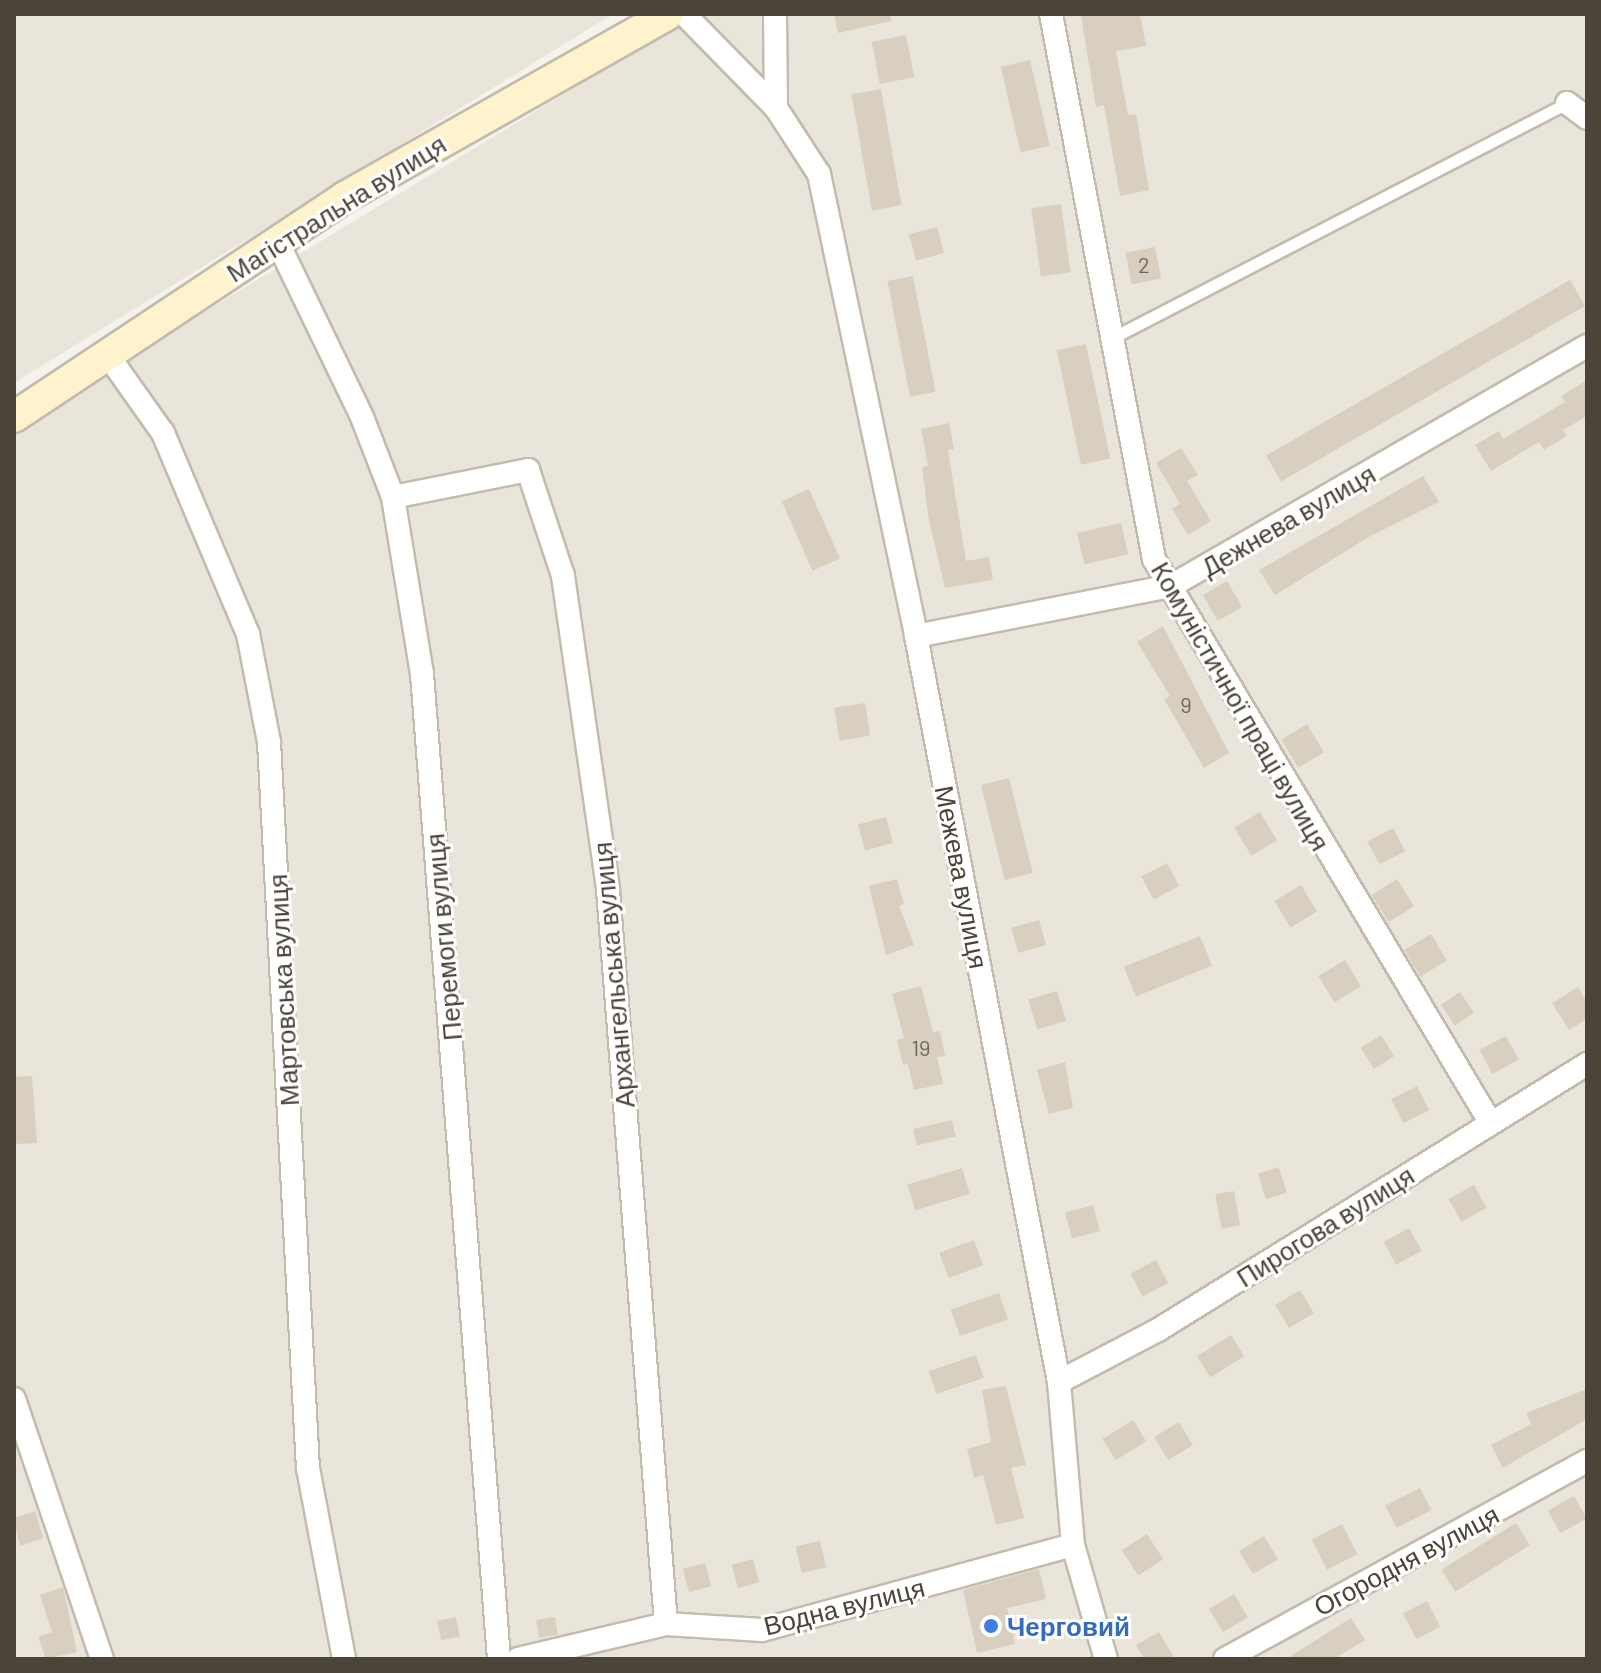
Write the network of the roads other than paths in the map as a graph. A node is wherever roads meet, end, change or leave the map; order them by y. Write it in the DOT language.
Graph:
graph roads {
  1 [pos="775,14"];
  2 [pos="1051,14"];
  3 [pos="665,16"];
  4 [pos="1567,103"];
  5 [pos="776,108"];
  6 [pos="1587,118"];
  7 [pos="277,241"];
  8 [pos="1109,339"];
  9 [pos="1587,346"];
  10 [pos="107,354"];
  11 [pos="14,417"];
  12 [pos="393,497"];
  13 [pos="1171,586"];
  14 [pos="916,636"];
  15 [pos="1587,1064"];
  16 [pos="1490,1122"];
  17 [pos="1059,1382"];
  18 [pos="14,1399"];
  19 [pos="1587,1461"];
  20 [pos="1073,1545"];
  21 [pos="666,1624"];
  22 [pos="102,1659"];
  23 [pos="344,1659"];
  24 [pos="499,1659"];
  25 [pos="518,1659"];
  26 [pos="1106,1659"];
  27 [pos="1225,1659"];
  1 -- 5 [label="street"];
  2 -- 8 [label="street, Комуністичної праці вулиця"];
  3 -- 5 [label="street, Межева вулиця"];
  3 -- 7 [label="main road, Магістральна вулиця"];
  4 -- 6 [label="street"];
  4 -- 8 [label="lane"];
  5 -- 14 [label="street, Межева вулиця"];
  7 -- 10 [label="main road, Магістральна вулиця"];
  7 -- 12 [label="street, Перемоги вулиця"];
  8 -- 13 [label="street, Комуністичної праці вулиця"];
  9 -- 13 [label="street, Дежнева вулиця"];
  10 -- 11 [label="main road, Магістральна вулиця"];
  10 -- 23 [label="street, Мартовська вулиця"];
  12 -- 21 [label="street, Архангельська вулиця"];
  12 -- 24 [label="street, Перемоги вулиця"];
  13 -- 14 [label="street, Дежнева вулиця"];
  13 -- 16 [label="street, Комуністичної праці вулиця"];
  14 -- 17 [label="street, Межева вулиця"];
  15 -- 16 [label="street, Пирогова вулиця"];
  16 -- 17 [label="street, Пирогова вулиця"];
  17 -- 20 [label="street, Межева вулиця"];
  18 -- 22 [label="street"];
  19 -- 27 [label="street, Огородня вулиця"];
  20 -- 21 [label="street, Водна вулиця"];
  20 -- 26 [label="street, Межева вулиця"];
  21 -- 25 [label="street, Водна вулиця"];
}
